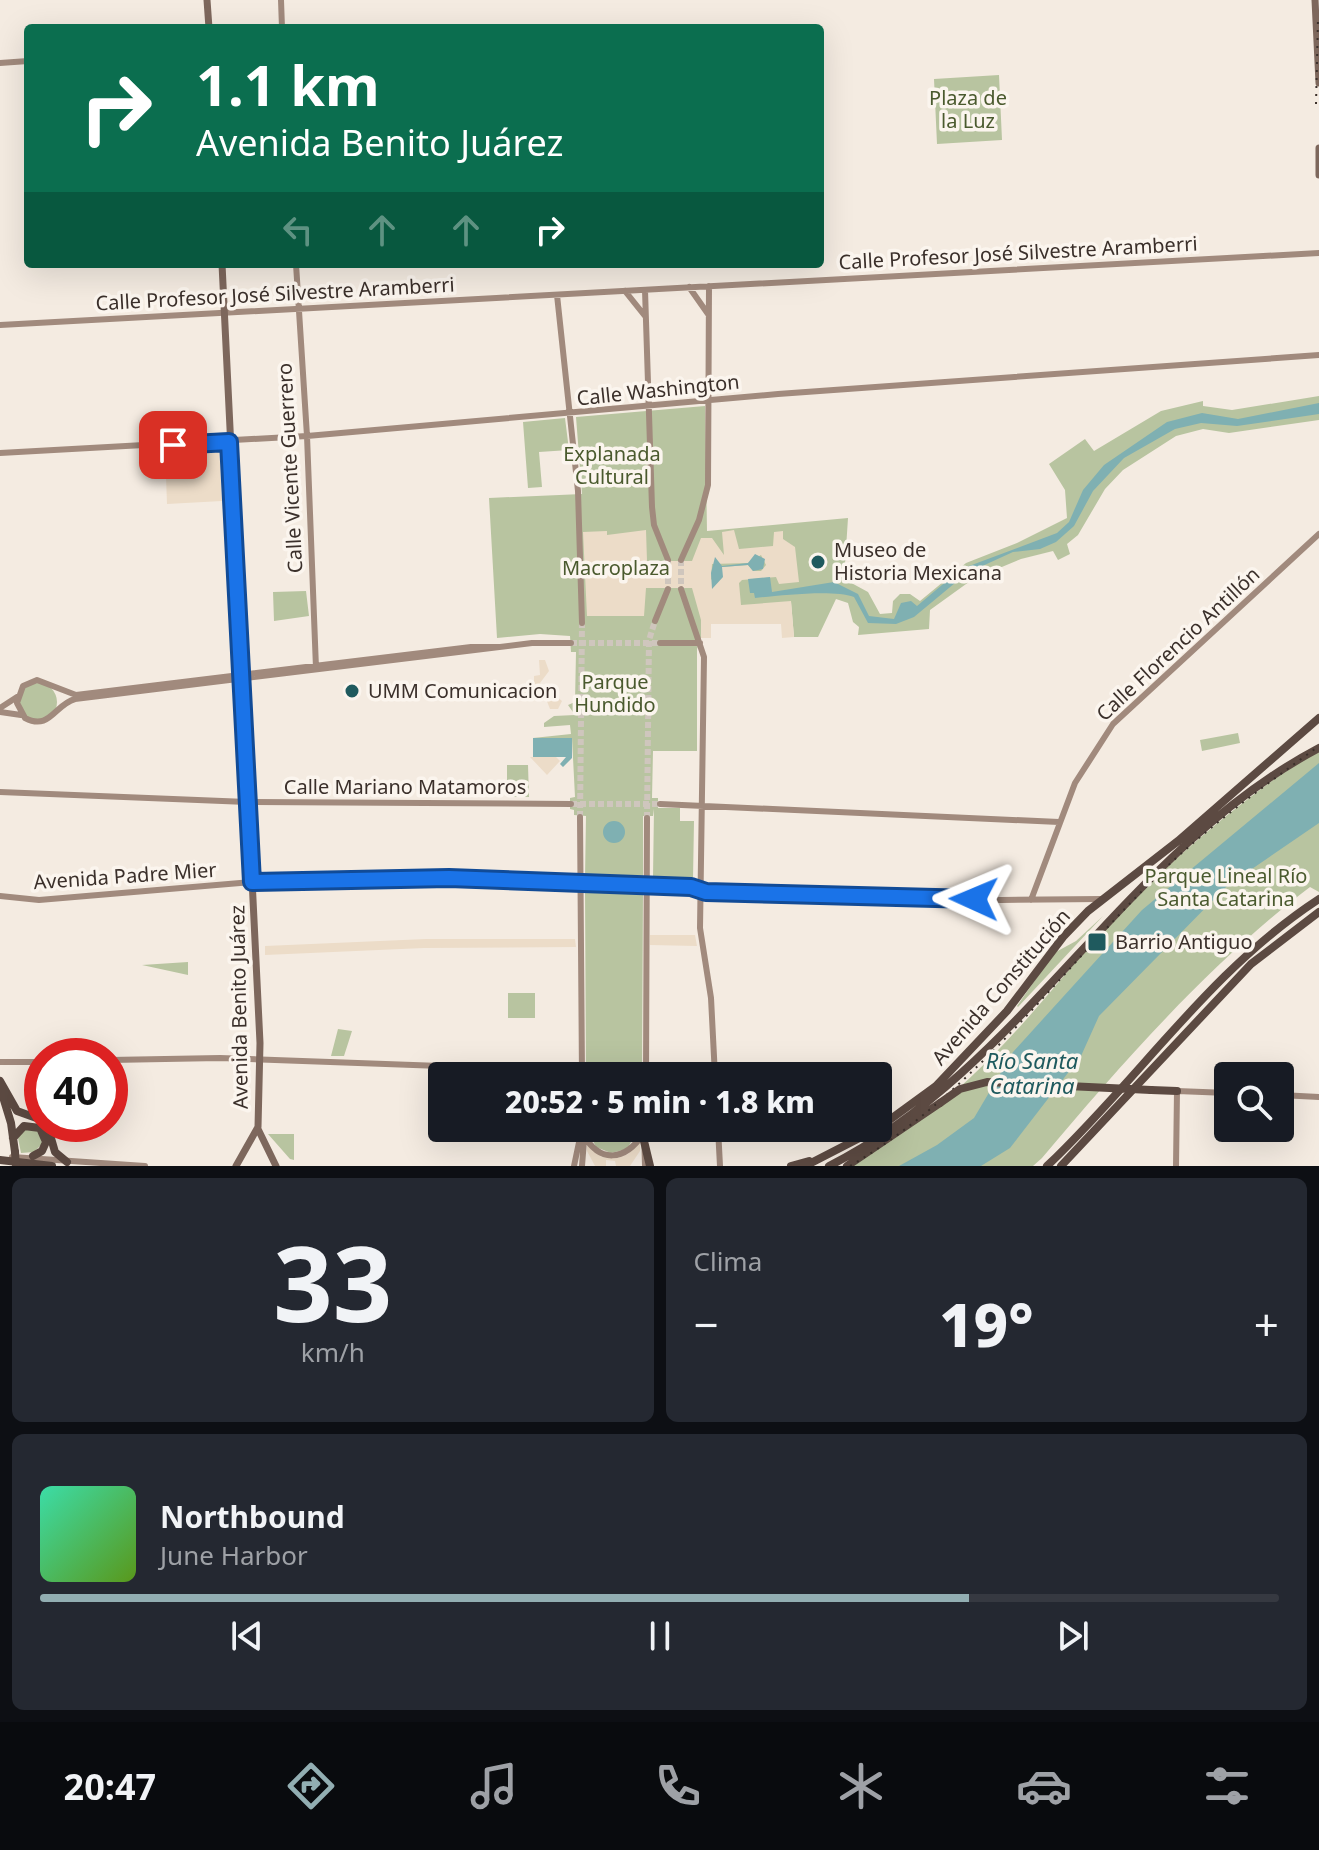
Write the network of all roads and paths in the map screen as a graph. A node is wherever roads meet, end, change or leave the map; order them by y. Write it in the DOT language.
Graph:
graph roads {
  1 [pos="207,0"];
  2 [pos="281,0"];
  3 [pos="1315,0"];
  4 [pos="209,24"];
  5 [pos="282,24"];
  6 [pos="24,61"];
  7 [pos="0,63"];
  8 [pos="1319,83"];
  9 [pos="1319,148"];
  10 [pos="1319,175"];
  11 [pos="1319,253"];
  12 [pos="222,268"];
  13 [pos="296,268"];
  14 [pos="709,286"];
  15 [pos="689,287"];
  16 [pos="645,290"];
  17 [pos="625,291"];
  18 [pos="557,295"];
  19 [pos="297,308"];
  20 [pos="223,314"];
  21 [pos="708,314"];
  22 [pos="645,316"];
  23 [pos="0,325"];
  24 [pos="1319,355"];
  25 [pos="709,401"];
  26 [pos="648,407"];
  27 [pos="571,414"];
  28 [pos="307,436"];
  29 [pos="229,442"];
  30 [pos="0,453"];
  31 [pos="1319,534"];
  32 [pos="668,560"];
  33 [pos="681,560"];
  34 [pos="668,589"];
  35 [pos="681,589"];
  36 [pos="655,621"];
  37 [pos="582,623"];
  38 [pos="571,643"];
  39 [pos="660,643"];
  40 [pos="700,643"];
  41 [pos="316,668"];
  42 [pos="241,678"];
  43 [pos="56,688"];
  44 [pos="17,697"];
  45 [pos="58,709"];
  46 [pos="0,710"];
  47 [pos="21,715"];
  48 [pos="1318,720"];
  49 [pos="1319,748"];
  50 [pos="0,792"];
  51 [pos="247,802"];
  52 [pos="571,804"];
  53 [pos="660,804"];
  54 [pos="702,804"];
  55 [pos="580,817"];
  56 [pos="647,818"];
  57 [pos="1059,822"];
  58 [pos="1039,878"];
  59 [pos="252,882"];
  60 [pos="580,882"];
  61 [pos="647,885"];
  62 [pos="700,889"];
  63 [pos="0,896"];
  64 [pos="1102,899"];
  65 [pos="1319,899"];
  66 [pos="1031,900"];
  67 [pos="1049,900"];
  68 [pos="1319,912"];
  69 [pos="128,1060"];
  70 [pos="260,1060"];
  71 [pos="0,1062"];
  72 [pos="24,1062"];
  73 [pos="582,1062"];
  74 [pos="646,1062"];
  75 [pos="714,1062"];
  76 [pos="428,1067"];
  77 [pos="0,1081"];
  78 [pos="0,1087"];
  79 [pos="1177,1091"];
  80 [pos="1214,1092"];
  81 [pos="1294,1096"];
  82 [pos="1319,1097"];
  83 [pos="0,1103"];
  84 [pos="24,1114"];
  85 [pos="258,1127"];
  86 [pos="13,1138"];
  87 [pos="52,1142"];
  88 [pos="580,1142"];
  89 [pos="583,1142"];
  90 [pos="589,1142"];
  91 [pos="636,1142"];
  92 [pos="644,1142"];
  93 [pos="719,1142"];
  94 [pos="33,1156"];
  95 [pos="821,1158"];
  96 [pos="0,1159"];
  97 [pos="67,1162"];
  98 [pos="16,1166"];
  99 [pos="52,1166"];
  100 [pos="145,1166"];
  101 [pos="236,1166"];
  102 [pos="276,1166"];
  103 [pos="574,1166"];
  104 [pos="582,1166"];
  105 [pos="648,1166"];
  106 [pos="720,1166"];
  107 [pos="791,1166"];
  108 [pos="805,1166"];
  109 [pos="829,1166"];
  110 [pos="847,1166"];
  111 [pos="1047,1166"];
  112 [pos="1061,1166"];
  113 [pos="1176,1166"];
  1 -- 4 [label="main road"];
  2 -- 5 [label="street"];
  3 -- 8 [label="main road"];
  6 -- 7 [label="street"];
  9 -- 10 [label="main road"];
  11 -- 14 [label="street, Calle Profesor José Silvestre Aramberri"];
  12 -- 20 [label="main road, Avenida Benito Juárez"];
  13 -- 19 [label="street, Calle Vicente Guerrero"];
  14 -- 15 [label="street, Calle Profesor José Silvestre Aramberri"];
  14 -- 21 [label="street"];
  15 -- 16 [label="street, Calle Profesor José Silvestre Aramberri"];
  15 -- 21 [label="street"];
  16 -- 17 [label="street, Calle Profesor José Silvestre Aramberri"];
  16 -- 22 [label="street"];
  17 -- 18 [label="street, Calle Profesor José Silvestre Aramberri"];
  17 -- 22 [label="street"];
  18 -- 19 [label="street, Calle Profesor José Silvestre Aramberri"];
  18 -- 27 [label="street"];
  19 -- 20 [label="street, Calle Profesor José Silvestre Aramberri"];
  19 -- 28 [label="street, Calle Vicente Guerrero"];
  20 -- 23 [label="street, Calle Profesor José Silvestre Aramberri"];
  20 -- 29 [label="main road, Avenida Benito Juárez"];
  21 -- 25 [label="street"];
  22 -- 26 [label="street"];
  24 -- 25 [label="street, Calle Washington"];
  25 -- 26 [label="street, Calle Washington"];
  25 -- 33 [label="street"];
  26 -- 27 [label="street, Calle Washington"];
  26 -- 32 [label="street"];
  27 -- 28 [label="street, Calle Washington"];
  27 -- 37 [label="street"];
  28 -- 29 [label="street, Calle Washington"];
  28 -- 41 [label="street, Calle Vicente Guerrero"];
  29 -- 30 [label="street, Calle Washington"];
  29 -- 42 [label="main road, Avenida Benito Juárez"];
  31 -- 57 [label="street, Calle Florencio Antillón"];
  34 -- 36 [label="street"];
  35 -- 40 [label="street"];
  38 -- 41 [label="street"];
  39 -- 40 [label="street"];
  40 -- 54 [label="street"];
  41 -- 42 [label="street"];
  42 -- 43 [label="street"];
  42 -- 45 [label="street"];
  42 -- 51 [label="main road, Avenida Benito Juárez"];
  43 -- 44 [label="street"];
  43 -- 45 [label="street"];
  44 -- 46 [label="street"];
  44 -- 47 [label="street"];
  45 -- 47 [label="street"];
  46 -- 47 [label="street"];
  48 -- 64 [label="highway, Avenida Constitución"];
  49 -- 109 [label="highway, Avenida Constitución"];
  50 -- 51 [label="street, Calle Mariano Matamoros"];
  51 -- 52 [label="street, Calle Mariano Matamoros"];
  51 -- 59 [label="main road, Avenida Benito Juárez"];
  53 -- 54 [label="street"];
  54 -- 57 [label="street"];
  54 -- 62 [label="street"];
  55 -- 60 [label="street"];
  56 -- 61 [label="street"];
  57 -- 58 [label="street, Calle Florencio Antillón"];
  58 -- 66 [label="street, Calle Florencio Antillón"];
  58 -- 67 [label="street"];
  59 -- 60 [label="street, Avenida Padre Mier"];
  59 -- 63 [label="street, Avenida Padre Mier"];
  59 -- 70 [label="main road, Avenida Benito Juárez"];
  60 -- 61 [label="street, Avenida Padre Mier"];
  60 -- 73 [label="street"];
  61 -- 62 [label="street, Avenida Padre Mier"];
  61 -- 74 [label="street"];
  62 -- 66 [label="street, Avenida Padre Mier"];
  62 -- 75 [label="street"];
  64 -- 67 [label="street, Avenida Padre Mier"];
  64 -- 95 [label="highway, Avenida Constitución"];
  65 -- 111 [label="highway"];
  66 -- 67 [label="street, Avenida Padre Mier"];
  68 -- 112 [label="highway"];
  69 -- 70 [label="street"];
  70 -- 76 [label="street"];
  70 -- 85 [label="main road, Avenida Benito Juárez"];
  71 -- 72 [label="street"];
  77 -- 84 [label="highway"];
  78 -- 86 [label="highway"];
  79 -- 80 [label="street"];
  79 -- 110 [label="highway, bridge"];
  79 -- 113 [label="street"];
  81 -- 82 [label="street"];
  83 -- 86 [label="highway"];
  85 -- 101 [label="main road, Avenida Benito Juárez"];
  85 -- 102 [label="main road, Avenida Benito Juárez"];
  86 -- 94 [label="highway"];
  86 -- 98 [label="highway, bridge"];
  87 -- 97 [label="highway"];
  88 -- 103 [label="street"];
  89 -- 104 [label="street"];
  90 -- 91 [label="street"];
  92 -- 105 [label="highway"];
  93 -- 106 [label="street"];
  94 -- 96 [label="street"];
  94 -- 97 [label="street"];
  95 -- 107 [label="highway"];
  95 -- 108 [label="highway, Avenida Constitución"];
  96 -- 99 [label="highway"];
  97 -- 100 [label="street"];
}
